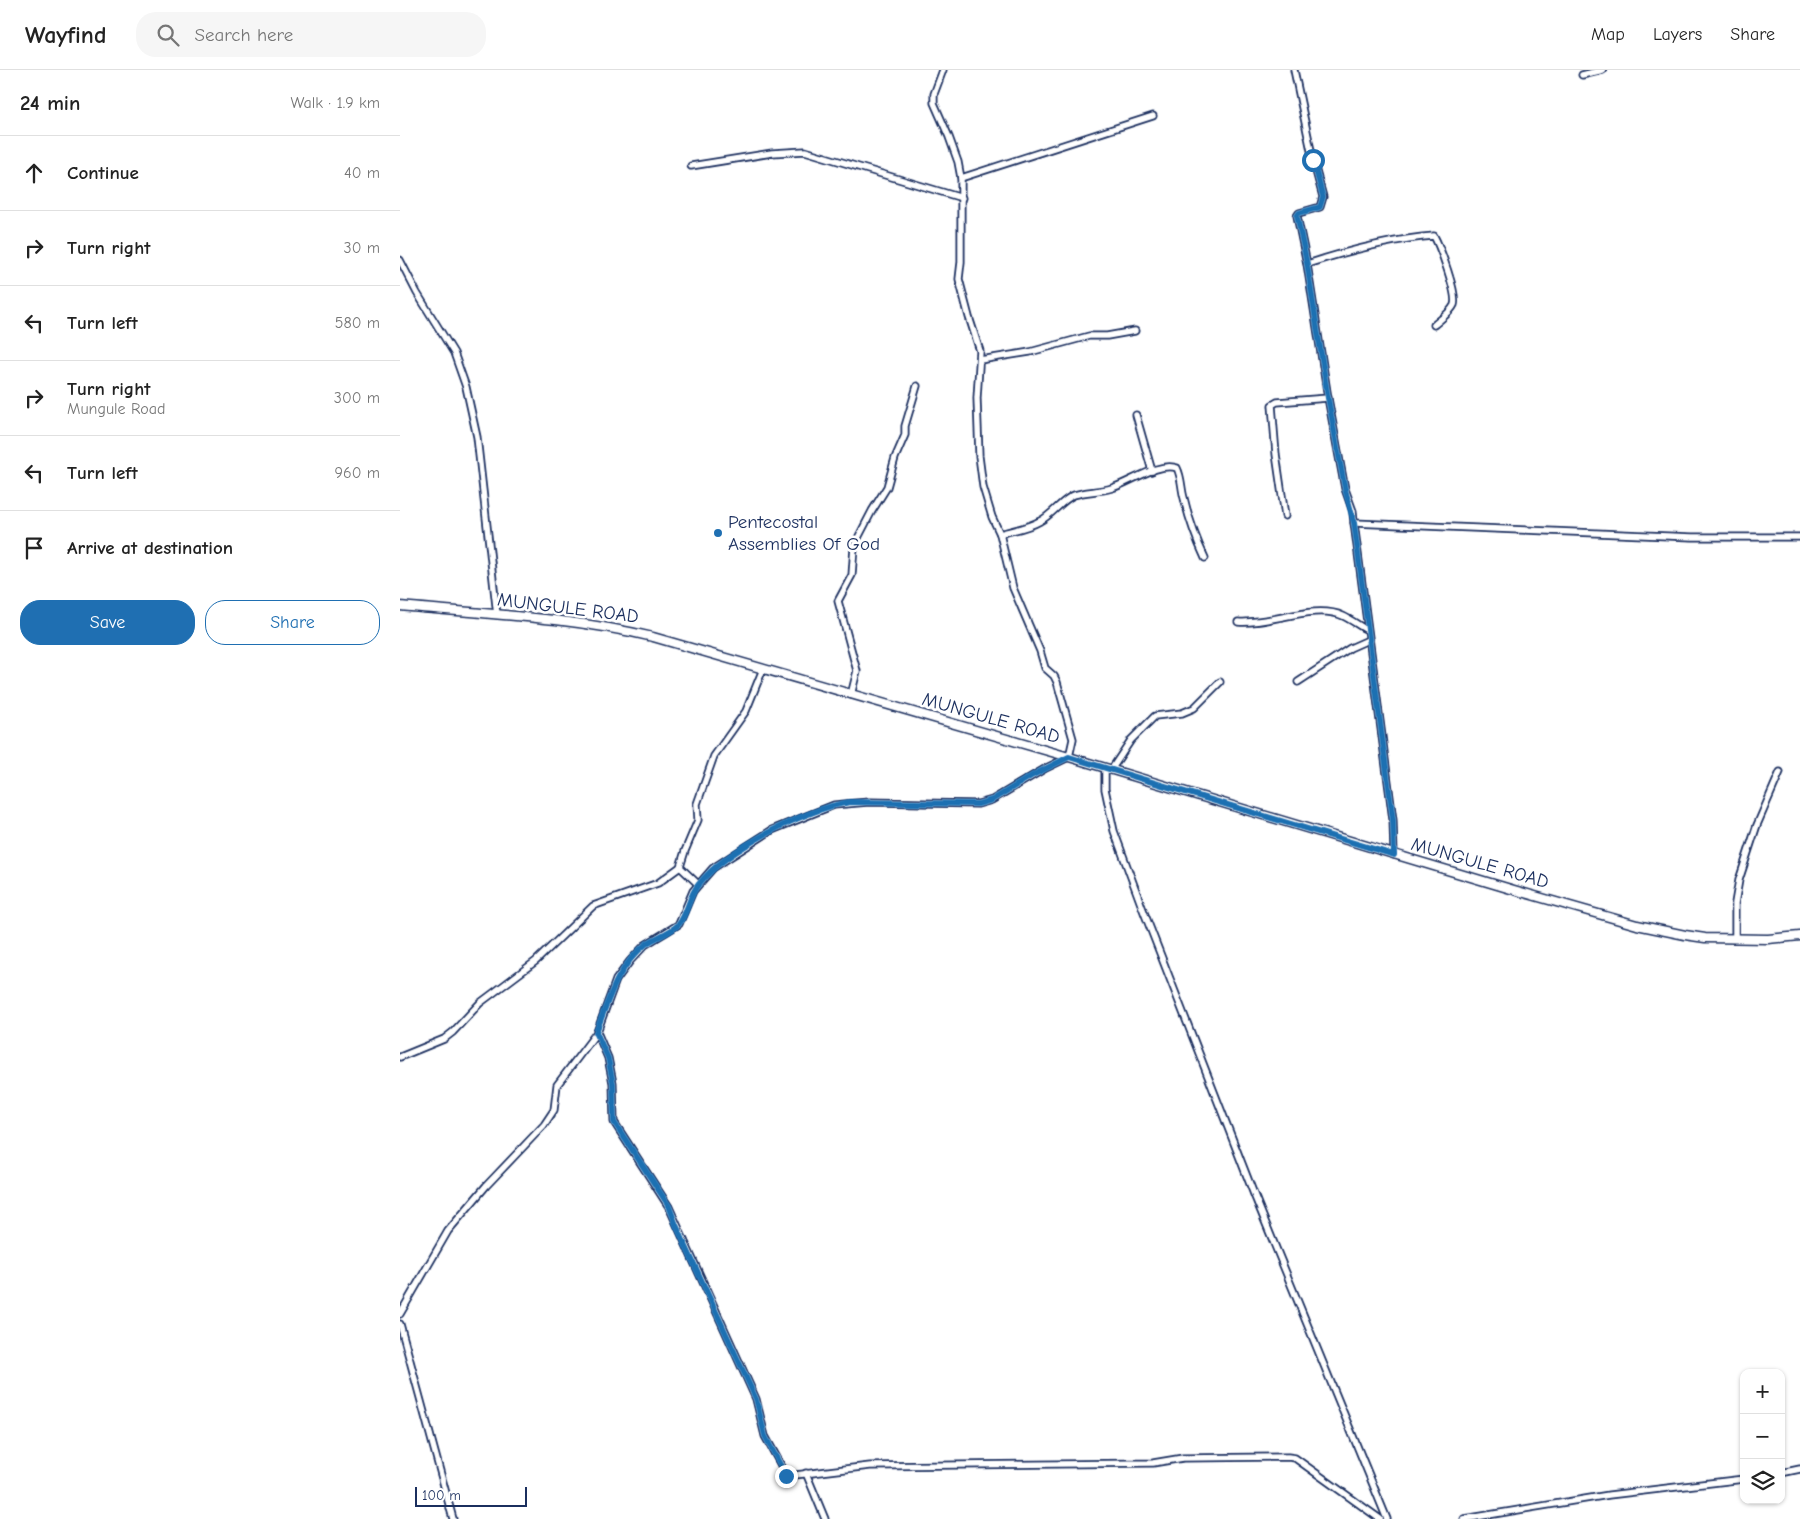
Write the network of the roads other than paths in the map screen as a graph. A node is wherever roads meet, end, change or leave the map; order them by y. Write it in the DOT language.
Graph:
graph roads {
  1 [pos="943,70"];
  2 [pos="1294,70"];
  3 [pos="1603,70"];
  4 [pos="1582,75"];
  5 [pos="1153,116"];
  6 [pos="691,166"];
  7 [pos="961,178"];
  8 [pos="962,198"];
  9 [pos="400,260"];
  10 [pos="1307,264"];
  11 [pos="1434,324"];
  12 [pos="1135,331"];
  13 [pos="980,360"];
  14 [pos="917,386"];
  15 [pos="1328,398"];
  16 [pos="1136,415"];
  17 [pos="1152,471"];
  18 [pos="1285,516"];
  19 [pos="1354,523"];
  20 [pos="1000,534"];
  21 [pos="1800,537"];
  22 [pos="1205,558"];
  23 [pos="400,606"];
  24 [pos="497,615"];
  25 [pos="1238,622"];
  26 [pos="1367,630"];
  27 [pos="1368,640"];
  28 [pos="763,669"];
  29 [pos="1220,682"];
  30 [pos="1298,682"];
  31 [pos="851,694"];
  32 [pos="1069,757"];
  33 [pos="1108,769"];
  34 [pos="1780,772"];
  35 [pos="1394,855"];
  36 [pos="680,867"];
  37 [pos="698,884"];
  38 [pos="1800,936"];
  39 [pos="1735,939"];
  40 [pos="596,1032"];
  41 [pos="400,1057"];
  42 [pos="400,1314"];
  43 [pos="400,1324"];
  44 [pos="1800,1468"];
  45 [pos="1785,1471"];
  46 [pos="806,1473"];
  47 [pos="1740,1479"];
  48 [pos="453,1519"];
  49 [pos="825,1519"];
  50 [pos="1380,1519"];
  51 [pos="1387,1519"];
  52 [pos="1464,1519"];
  1 -- 7 [label="street"];
  2 -- 10 [label="street"];
  3 -- 4 [label="street"];
  5 -- 7 [label="street"];
  6 -- 8 [label="street"];
  7 -- 8 [label="street"];
  8 -- 13 [label="street"];
  9 -- 24 [label="street"];
  10 -- 11 [label="street"];
  10 -- 15 [label="street"];
  12 -- 13 [label="street"];
  13 -- 20 [label="street"];
  14 -- 31 [label="street"];
  15 -- 18 [label="street"];
  15 -- 19 [label="street"];
  16 -- 17 [label="street"];
  17 -- 20 [label="street"];
  17 -- 22 [label="street"];
  19 -- 21 [label="street"];
  19 -- 26 [label="street"];
  20 -- 32 [label="street"];
  23 -- 24 [label="street, MUNGULE ROAD"];
  24 -- 28 [label="street, MUNGULE ROAD"];
  25 -- 26 [label="street"];
  26 -- 27 [label="street"];
  27 -- 30 [label="street"];
  27 -- 35 [label="street"];
  28 -- 31 [label="street, MUNGULE ROAD"];
  28 -- 36 [label="street"];
  29 -- 33 [label="street"];
  31 -- 32 [label="street, MUNGULE ROAD"];
  32 -- 33 [label="street, MUNGULE ROAD"];
  32 -- 37 [label="street"];
  33 -- 35 [label="street, MUNGULE ROAD"];
  33 -- 51 [label="street"];
  34 -- 39 [label="street"];
  35 -- 39 [label="street, MUNGULE ROAD"];
  36 -- 37 [label="street"];
  36 -- 41 [label="street"];
  37 -- 40 [label="street"];
  38 -- 39 [label="street, MUNGULE ROAD"];
  40 -- 42 [label="street"];
  40 -- 46 [label="street"];
  43 -- 48 [label="street"];
  44 -- 45 [label="street"];
  46 -- 49 [label="street"];
  46 -- 50 [label="street"];
  47 -- 52 [label="street"];
}
